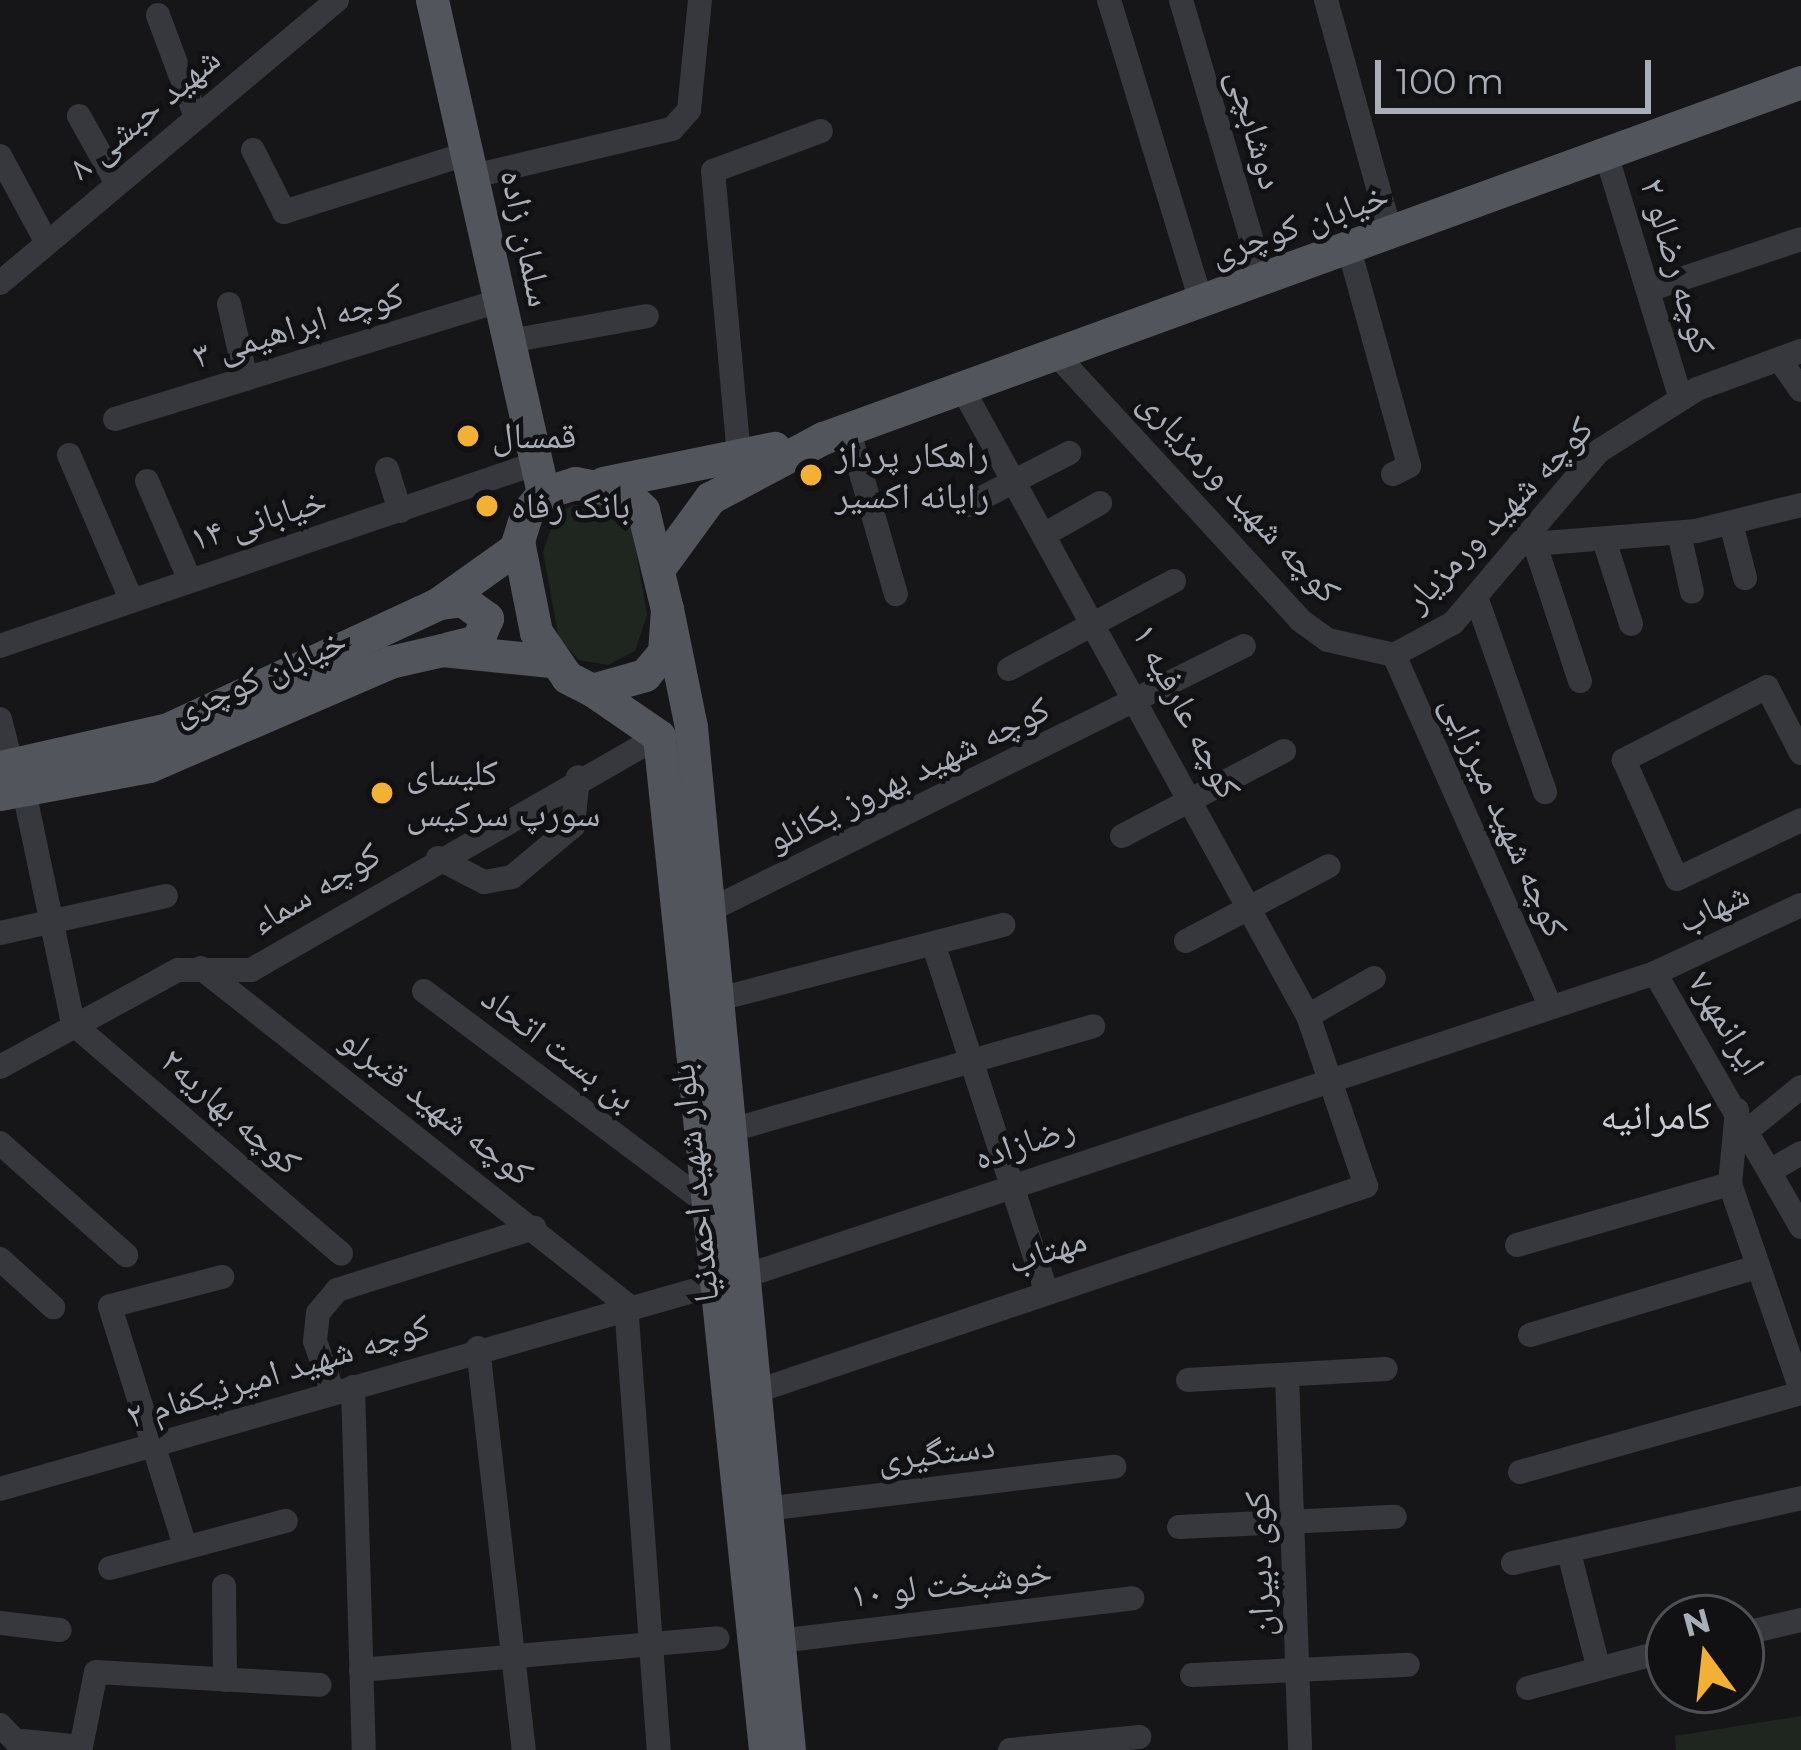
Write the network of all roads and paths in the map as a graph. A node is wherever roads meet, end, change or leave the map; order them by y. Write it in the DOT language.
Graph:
graph roads {
  1 [pos="337,0"];
  2 [pos="432,0"];
  3 [pos="700,0"];
  4 [pos="1109,0"];
  5 [pos="1181,0"];
  6 [pos="1326,0"];
  7 [pos="158,15"];
  8 [pos="1801,82"];
  9 [pos="80,116"];
  10 [pos="196,117"];
  11 [pos="821,130"];
  12 [pos="253,150"];
  13 [pos="1606,154"];
  14 [pos="0,156"];
  15 [pos="471,165"];
  16 [pos="117,184"];
  17 [pos="1391,234"];
  18 [pos="1801,239"];
  19 [pos="47,244"];
  20 [pos="1349,249"];
  21 [pos="1263,279"];
  22 [pos="0,283"];
  23 [pos="1648,290"];
  24 [pos="501,300"];
  25 [pos="1201,300"];
  26 [pos="229,304"];
  27 [pos="647,316"];
  28 [pos="510,341"];
  29 [pos="1054,351"];
  30 [pos="1792,358"];
  31 [pos="246,379"];
  32 [pos="961,386"];
  33 [pos="1801,390"];
  34 [pos="1681,399"];
  35 [pos="115,419"];
  36 [pos="835,433"];
  37 [pos="1069,452"];
  38 [pos="69,455"];
  39 [pos="739,456"];
  40 [pos="387,469"];
  41 [pos="1393,474"];
  42 [pos="540,478"];
  43 [pos="147,481"];
  44 [pos="1016,481"];
  45 [pos="603,483"];
  46 [pos="1100,503"];
  47 [pos="968,505"];
  48 [pos="1801,505"];
  49 [pos="400,512"];
  50 [pos="1731,523"];
  51 [pos="1047,533"];
  52 [pos="1679,533"];
  53 [pos="1605,543"];
  54 [pos="519,546"];
  55 [pos="1528,548"];
  56 [pos="658,568"];
  57 [pos="189,578"];
  58 [pos="1745,578"];
  59 [pos="1174,581"];
  60 [pos="1692,592"];
  61 [pos="896,594"];
  62 [pos="1476,597"];
  63 [pos="131,598"];
  64 [pos="440,602"];
  65 [pos="667,609"];
  66 [pos="1100,623"];
  67 [pos="1631,624"];
  68 [pos="0,646"];
  69 [pos="1244,646"];
  70 [pos="442,650"];
  71 [pos="1394,655"];
  72 [pos="551,661"];
  73 [pos="1009,669"];
  74 [pos="1580,680"];
  75 [pos="592,690"];
  76 [pos="1141,700"];
  77 [pos="0,719"];
  78 [pos="675,731"];
  79 [pos="1284,751"];
  80 [pos="1801,753"];
  81 [pos="578,777"];
  82 [pos="9,779"];
  83 [pos="1545,792"];
  84 [pos="1192,797"];
  85 [pos="1801,820"];
  86 [pos="1122,836"];
  87 [pos="438,857"];
  88 [pos="1329,866"];
  89 [pos="166,896"];
  90 [pos="1801,905"];
  91 [pos="1251,908"];
  92 [pos="706,912"];
  93 [pos="1004,925"];
  94 [pos="55,926"];
  95 [pos="0,933"];
  96 [pos="1186,941"];
  97 [pos="934,946"];
  98 [pos="201,968"];
  99 [pos="1655,973"];
  100 [pos="1374,978"];
  101 [pos="424,991"];
  102 [pos="715,1000"];
  103 [pos="1551,1007"];
  104 [pos="1308,1016"];
  105 [pos="73,1024"];
  106 [pos="1093,1026"];
  107 [pos="972,1064"];
  108 [pos="0,1066"];
  109 [pos="1330,1079"];
  110 [pos="1801,1087"];
  111 [pos="1743,1120"];
  112 [pos="728,1131"];
  113 [pos="0,1144"];
  114 [pos="1801,1153"];
  115 [pos="1770,1171"];
  116 [pos="1011,1184"];
  117 [pos="1730,1184"];
  118 [pos="1366,1186"];
  119 [pos="709,1205"];
  120 [pos="1801,1227"];
  121 [pos="534,1228"];
  122 [pos="1516,1245"];
  123 [pos="341,1254"];
  124 [pos="126,1255"];
  125 [pos="0,1259"];
  126 [pos="1754,1268"];
  127 [pos="222,1277"];
  128 [pos="730,1280"];
  129 [pos="1045,1288"];
  130 [pos="626,1304"];
  131 [pos="53,1307"];
  132 [pos="1530,1335"];
  133 [pos="478,1348"];
  134 [pos="1386,1370"];
  135 [pos="1287,1375"];
  136 [pos="1188,1380"];
  137 [pos="343,1390"];
  138 [pos="754,1392"];
  139 [pos="1801,1392"];
  140 [pos="148,1449"];
  141 [pos="1114,1467"];
  142 [pos="1520,1472"];
  143 [pos="0,1489"];
  144 [pos="1801,1498"];
  145 [pos="766,1509"];
  146 [pos="1394,1517"];
  147 [pos="1293,1520"];
  148 [pos="286,1521"];
  149 [pos="1179,1527"];
  150 [pos="185,1546"];
  151 [pos="1570,1553"];
  152 [pos="1513,1563"];
  153 [pos="110,1568"];
  154 [pos="224,1586"];
  155 [pos="1132,1598"];
  156 [pos="1801,1620"];
  157 [pos="0,1623"];
  158 [pos="1765,1628"];
  159 [pos="60,1630"];
  160 [pos="718,1638"];
  161 [pos="647,1640"];
  162 [pos="779,1641"];
  163 [pos="513,1653"];
  164 [pos="1645,1655"];
  165 [pos="1408,1665"];
  166 [pos="1598,1666"];
  167 [pos="361,1670"];
  168 [pos="1299,1670"];
  169 [pos="1192,1675"];
  170 [pos="225,1679"];
  171 [pos="320,1685"];
  172 [pos="1528,1688"];
  173 [pos="0,1725"];
  174 [pos="1139,1737"];
  175 [pos="23,1745"];
  176 [pos="81,1747"];
  177 [pos="364,1750"];
  178 [pos="524,1750"];
  179 [pos="659,1750"];
  180 [pos="765,1750"];
  181 [pos="790,1750"];
  182 [pos="1010,1750"];
  183 [pos="1300,1750"];
  1 -- 10 [label="street, شهید حبشی ۸"];
  2 -- 15 [label="main road, سلمان زاده"];
  3 -- 15 [label="street"];
  4 -- 25 [label="street"];
  5 -- 21 [label="street, دوشابچی"];
  6 -- 17 [label="street"];
  7 -- 10 [label="street"];
  8 -- 13 [label="main road, خیابان کوچری"];
  9 -- 16 [label="street"];
  10 -- 16 [label="street, شهید حبشی ۸"];
  11 -- 39 [label="street"];
  12 -- 15 [label="street"];
  13 -- 17 [label="main road, خیابان کوچری"];
  13 -- 23 [label="street, کوچه رضالو ۲"];
  14 -- 19 [label="street"];
  15 -- 24 [label="main road, سلمان زاده"];
  16 -- 19 [label="street, شهید حبشی ۸"];
  17 -- 20 [label="main road, خیابان کوچری"];
  18 -- 23 [label="street"];
  19 -- 22 [label="street, شهید حبشی ۸"];
  20 -- 21 [label="main road, خیابان کوچری"];
  20 -- 41 [label="street"];
  21 -- 25 [label="main road, خیابان کوچری"];
  23 -- 34 [label="street, کوچه رضالو ۲"];
  24 -- 28 [label="main road, سلمان زاده"];
  24 -- 31 [label="street, کوچه ابراهیمی ۳"];
  25 -- 29 [label="main road, خیابان کوچری"];
  26 -- 31 [label="street"];
  27 -- 28 [label="street"];
  28 -- 42 [label="main road, سلمان زاده"];
  29 -- 32 [label="main road, خیابان کوچری"];
  29 -- 71 [label="street, کوچه شهید ورمزیاری"];
  30 -- 33 [label="street"];
  30 -- 34 [label="street, کوچه شهید ورمزیار"];
  31 -- 35 [label="street, کوچه ابراهیمی ۳"];
  32 -- 36 [label="main road, خیابان کوچری"];
  32 -- 44 [label="street, کوچه عارفیه ۱"];
  34 -- 55 [label="street, کوچه شهید ورمزیار"];
  36 -- 39 [label="main road, خیابان کوچری"];
  36 -- 56 [label="main road, خیابان کوچری"];
  36 -- 61 [label="street"];
  37 -- 44 [label="street"];
  38 -- 63 [label="street"];
  39 -- 45 [label="main road, خیابان کوچری"];
  40 -- 49 [label="street"];
  42 -- 45 [label="main road"];
  42 -- 49 [label="street, خیابانی ۱۴"];
  42 -- 54 [label="main road"];
  43 -- 57 [label="street"];
  44 -- 47 [label="street"];
  44 -- 51 [label="street, کوچه عارفیه ۱"];
  45 -- 56 [label="main road"];
  46 -- 51 [label="street"];
  48 -- 50 [label="street"];
  49 -- 57 [label="street, خیابانی ۱۴"];
  50 -- 52 [label="street"];
  50 -- 58 [label="street"];
  51 -- 66 [label="street, کوچه عارفیه ۱"];
  52 -- 53 [label="street"];
  52 -- 60 [label="street"];
  53 -- 55 [label="street"];
  53 -- 67 [label="street"];
  54 -- 64 [label="main road, خیابان کوچری"];
  54 -- 72 [label="main road"];
  55 -- 62 [label="street, کوچه شهید ورمزیار"];
  55 -- 74 [label="street"];
  56 -- 65 [label="main road"];
  57 -- 63 [label="street, خیابانی ۱۴"];
  59 -- 66 [label="street"];
  62 -- 71 [label="street, کوچه شهید ورمزیار"];
  62 -- 83 [label="street"];
  63 -- 68 [label="street, خیابانی ۱۴"];
  64 -- 70 [label="main road"];
  64 -- 82 [label="main road, خیابان کوچری"];
  65 -- 75 [label="main road"];
  65 -- 78 [label="main road, بلوار شهید احمدنیا"];
  66 -- 73 [label="street"];
  66 -- 76 [label="street, کوچه عارفیه ۱"];
  69 -- 76 [label="street, کوچه شهید بهروز یکانلو"];
  70 -- 72 [label="main road, خیابان کوچری"];
  70 -- 82 [label="main road, خیابان کوچری"];
  71 -- 103 [label="street, کوچه شهید میرزایی"];
  72 -- 75 [label="main road"];
  75 -- 78 [label="main road"];
  76 -- 84 [label="street, کوچه عارفیه ۱"];
  76 -- 92 [label="street, کوچه شهید بهروز یکانلو"];
  77 -- 82 [label="street"];
  78 -- 81 [label="street, کوچه سماء"];
  78 -- 92 [label="main road, بلوار شهید احمدنیا"];
  78 -- 119 [label="main road, بلوار شهید احمدنیا"];
  79 -- 84 [label="street"];
  80 -- 85 [label="street"];
  81 -- 87 [label="street, کوچه سماء"];
  81 -- 87 [label="street"];
  82 -- 94 [label="street"];
  84 -- 86 [label="street"];
  84 -- 91 [label="street, کوچه عارفیه ۱"];
  87 -- 98 [label="street, کوچه سماء"];
  88 -- 91 [label="street"];
  89 -- 94 [label="street"];
  90 -- 99 [label="street, شهاب"];
  91 -- 96 [label="street"];
  91 -- 104 [label="street, کوچه عارفیه ۱"];
  92 -- 102 [label="main road, بلوار شهید احمدنیا"];
  93 -- 97 [label="street"];
  94 -- 95 [label="street"];
  94 -- 105 [label="street"];
  97 -- 102 [label="street"];
  97 -- 107 [label="street"];
  98 -- 105 [label="street, کوچه سماء"];
  98 -- 121 [label="street, کوچه شهید قنبرلو"];
  99 -- 103 [label="street, شهاب"];
  99 -- 111 [label="street, ایرانمهر۷"];
  100 -- 104 [label="street"];
  101 -- 119 [label="street, بن بست اتحاد"];
  102 -- 112 [label="main road, بلوار شهید احمدنیا"];
  103 -- 109 [label="street, رضازاده"];
  104 -- 109 [label="street, کوچه عارفیه ۱"];
  105 -- 108 [label="street, کوچه سماء"];
  105 -- 123 [label="street, کوچه بهاریه۲"];
  106 -- 107 [label="street"];
  107 -- 112 [label="street"];
  107 -- 116 [label="street"];
  109 -- 116 [label="street, رضازاده"];
  109 -- 118 [label="street, کوچه عارفیه ۱"];
  110 -- 111 [label="street"];
  111 -- 115 [label="street, ایرانمهر۷"];
  111 -- 117 [label="street"];
  112 -- 128 [label="main road, بلوار شهید احمدنیا"];
  113 -- 124 [label="street"];
  114 -- 115 [label="street"];
  115 -- 120 [label="street, ایرانمهر۷"];
  116 -- 128 [label="street, رضازاده"];
  116 -- 129 [label="street"];
  117 -- 122 [label="street"];
  117 -- 126 [label="street"];
  118 -- 129 [label="street, مهتاب"];
  119 -- 128 [label="main road, بلوار شهید احمدنیا"];
  121 -- 130 [label="street, کوچه شهید قنبرلو"];
  121 -- 137 [label="street"];
  125 -- 131 [label="street"];
  126 -- 132 [label="street"];
  126 -- 139 [label="street"];
  127 -- 140 [label="street"];
  128 -- 130 [label="street, رضازاده"];
  128 -- 138 [label="main road, بلوار شهید احمدنیا"];
  128 -- 180 [label="main road, بلوار شهید احمدنیا"];
  129 -- 138 [label="street, مهتاب"];
  130 -- 133 [label="street, کوچه شهید امیرنیکفام ۲"];
  130 -- 161 [label="street"];
  133 -- 137 [label="street, کوچه شهید امیرنیکفام ۲"];
  133 -- 163 [label="street"];
  134 -- 135 [label="street"];
  135 -- 136 [label="street"];
  135 -- 147 [label="street, کوی دبیران"];
  137 -- 140 [label="street, کوچه شهید امیرنیکفام ۲"];
  137 -- 167 [label="street"];
  138 -- 145 [label="main road, بلوار شهید احمدنیا"];
  139 -- 142 [label="street"];
  140 -- 143 [label="street, کوچه شهید امیرنیکفام ۲"];
  140 -- 150 [label="street"];
  141 -- 145 [label="street, دستگیری"];
  144 -- 151 [label="street"];
  145 -- 162 [label="main road, بلوار شهید احمدنیا"];
  146 -- 147 [label="street"];
  147 -- 149 [label="street"];
  147 -- 168 [label="street, کوی دبیران"];
  148 -- 150 [label="street"];
  150 -- 153 [label="street"];
  151 -- 152 [label="street"];
  151 -- 166 [label="street"];
  154 -- 170 [label="street"];
  155 -- 162 [label="street, خوشبخت لو ۱۰"];
  156 -- 158 [label="street"];
  157 -- 159 [label="street"];
  160 -- 161 [label="street"];
  161 -- 163 [label="street"];
  161 -- 179 [label="street"];
  162 -- 181 [label="main road, بلوار شهید احمدنیا"];
  163 -- 167 [label="street"];
  163 -- 178 [label="street"];
  164 -- 166 [label="street"];
  165 -- 168 [label="street"];
  166 -- 172 [label="street"];
  167 -- 177 [label="street"];
  168 -- 169 [label="street"];
  168 -- 183 [label="street, کوی دبیران"];
  170 -- 171 [label="street"];
  170 -- 176 [label="street"];
  173 -- 175 [label="street"];
  174 -- 182 [label="street"];
  175 -- 176 [label="street"];
}
